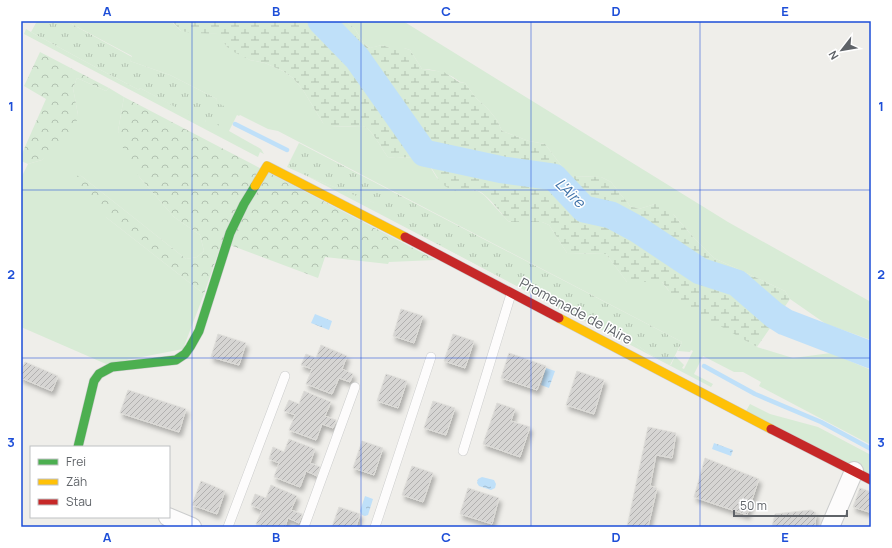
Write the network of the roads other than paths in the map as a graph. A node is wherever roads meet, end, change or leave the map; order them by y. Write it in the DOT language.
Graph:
graph roads {
  1 [pos="511,292"];
  2 [pos="431,357"];
  3 [pos="285,376"];
  4 [pos="355,387"];
  5 [pos="78,446"];
  6 [pos="463,452"];
  7 [pos="854,471"];
  8 [pos="871,480"];
  9 [pos="170,518"];
  10 [pos="192,527"];
  11 [pos="228,527"];
  12 [pos="304,527"];
  13 [pos="374,527"];
  14 [pos="830,527"];
  1 -- 5 [label="street, Promenade de l'Aire"];
  1 -- 6 [label="lane"];
  1 -- 7 [label="street, Promenade de l'Aire"];
  2 -- 13 [label="lane"];
  3 -- 11 [label="lane"];
  4 -- 12 [label="lane"];
  7 -- 8 [label="street, Promenade de l'Aire"];
  7 -- 14 [label="street"];
  9 -- 10 [label="street"];
}
